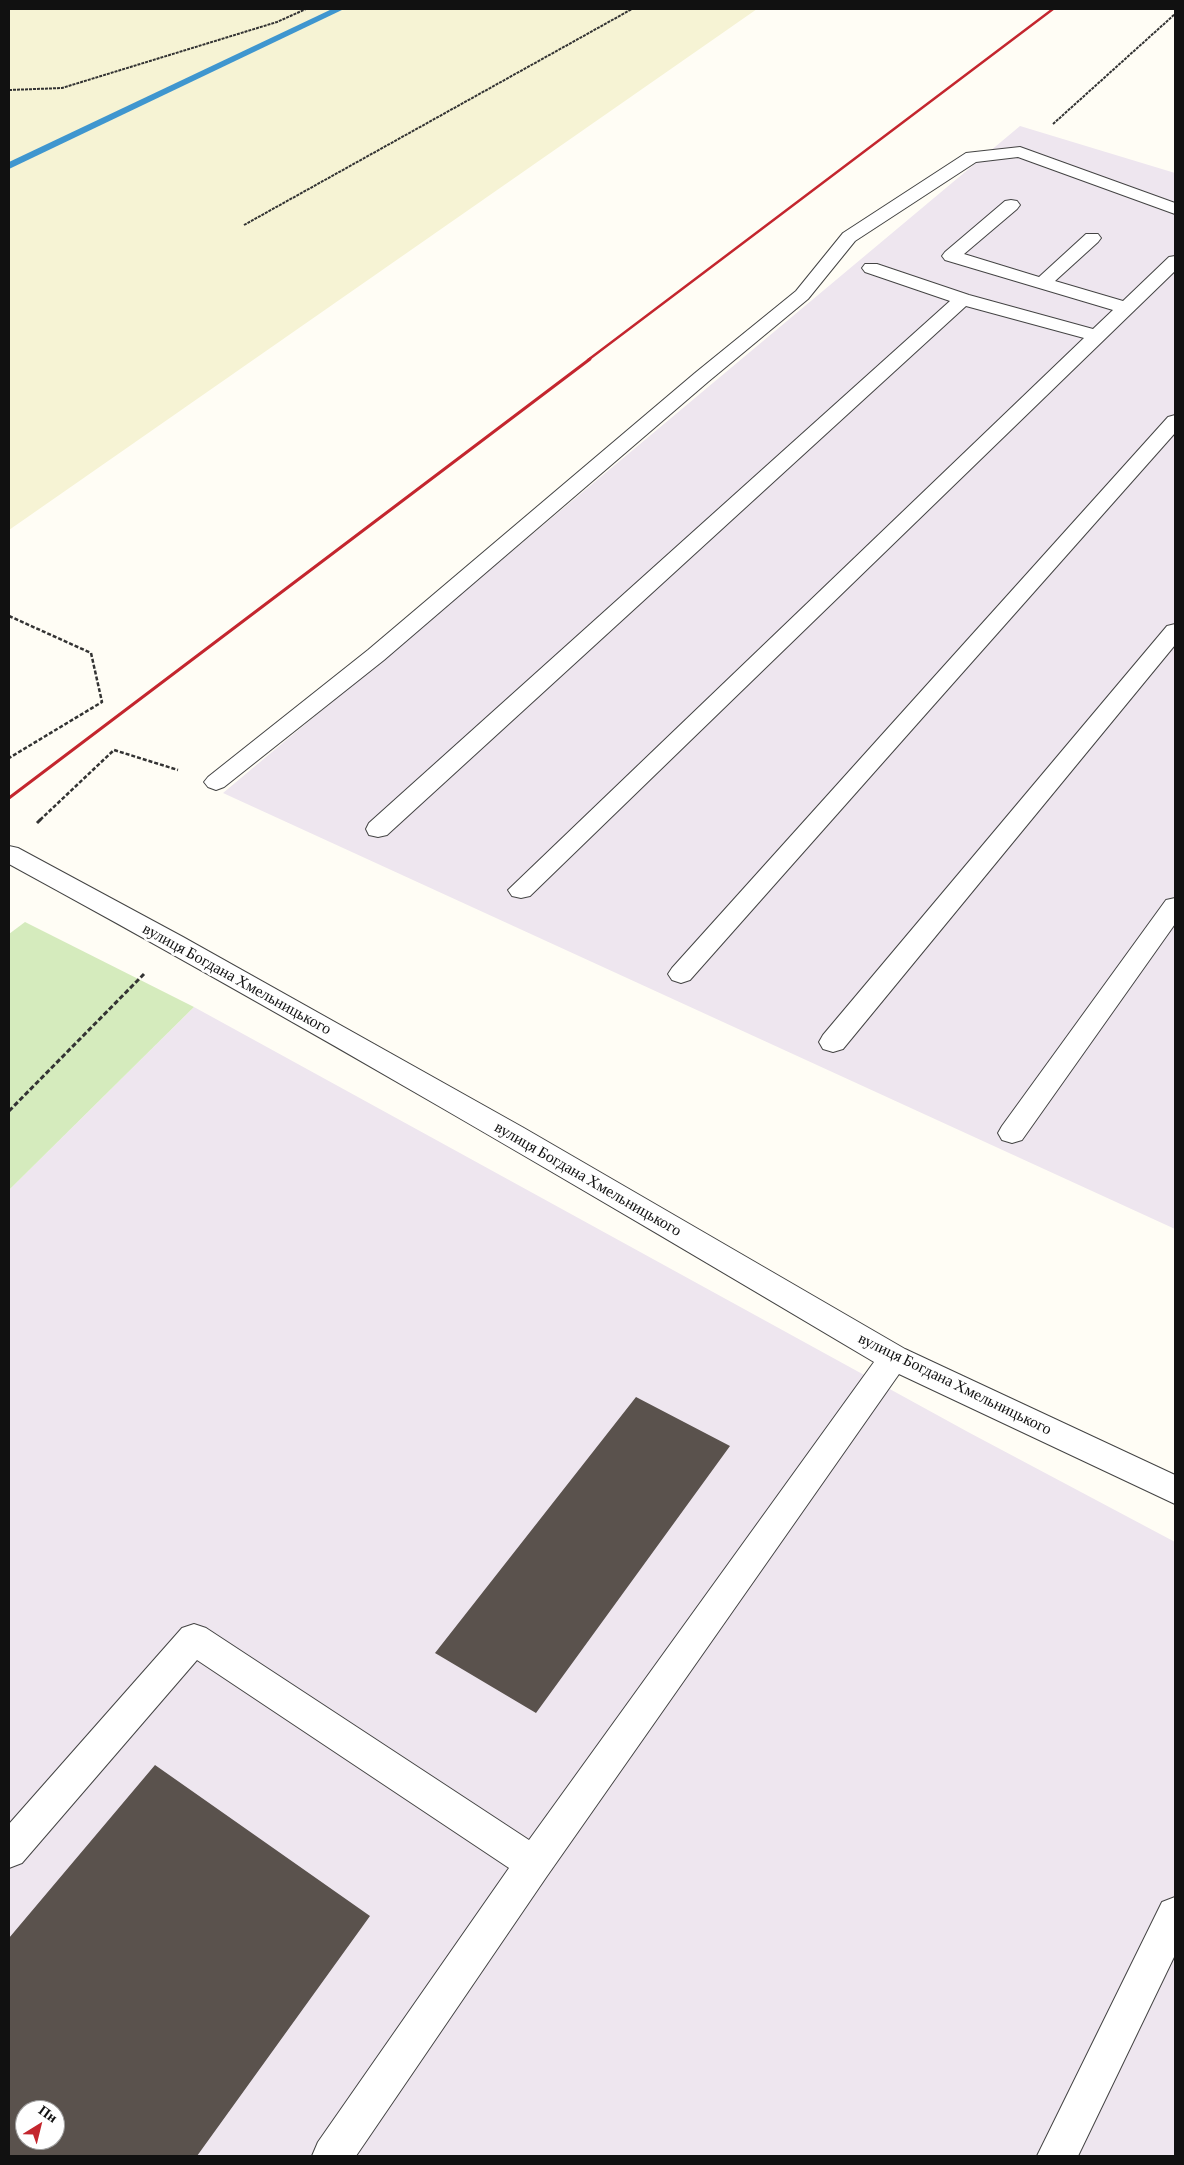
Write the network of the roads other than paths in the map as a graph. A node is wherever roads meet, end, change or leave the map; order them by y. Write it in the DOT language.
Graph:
graph roads {
  1 [pos="1010,205"];
  2 [pos="1175,209"];
  3 [pos="1092,238"];
  4 [pos="1175,261"];
  5 [pos="871,268"];
  6 [pos="1043,283"];
  7 [pos="963,298"];
  8 [pos="1126,308"];
  9 [pos="1097,336"];
  10 [pos="1175,421"];
  11 [pos="1175,631"];
  12 [pos="216,782"];
  13 [pos="378,829"];
  14 [pos="9,854"];
  15 [pos="522,890"];
  16 [pos="1175,906"];
  17 [pos="681,974"];
  18 [pos="833,1042"];
  19 [pos="1012,1133"];
  20 [pos="894,1358"];
  21 [pos="1175,1490"];
  22 [pos="13,1839"];
  23 [pos="534,1864"];
  24 [pos="1175,1915"];
  25 [pos="332,2156"];
  26 [pos="1057,2156"];
  1 -- 6 [label="lane"];
  2 -- 12 [label="lane"];
  3 -- 6 [label="lane"];
  4 -- 8 [label="lane"];
  5 -- 7 [label="lane"];
  6 -- 8 [label="lane"];
  7 -- 9 [label="lane"];
  7 -- 13 [label="lane"];
  8 -- 9 [label="lane"];
  9 -- 15 [label="lane"];
  10 -- 17 [label="lane"];
  11 -- 18 [label="lane"];
  14 -- 20 [label="lane, вулиця Богдана Хмельницького"];
  16 -- 19 [label="lane"];
  20 -- 21 [label="lane, вулиця Богдана Хмельницького"];
  20 -- 23 [label="lane"];
  22 -- 23 [label="lane"];
  23 -- 25 [label="lane"];
  24 -- 26 [label="lane"];
}
